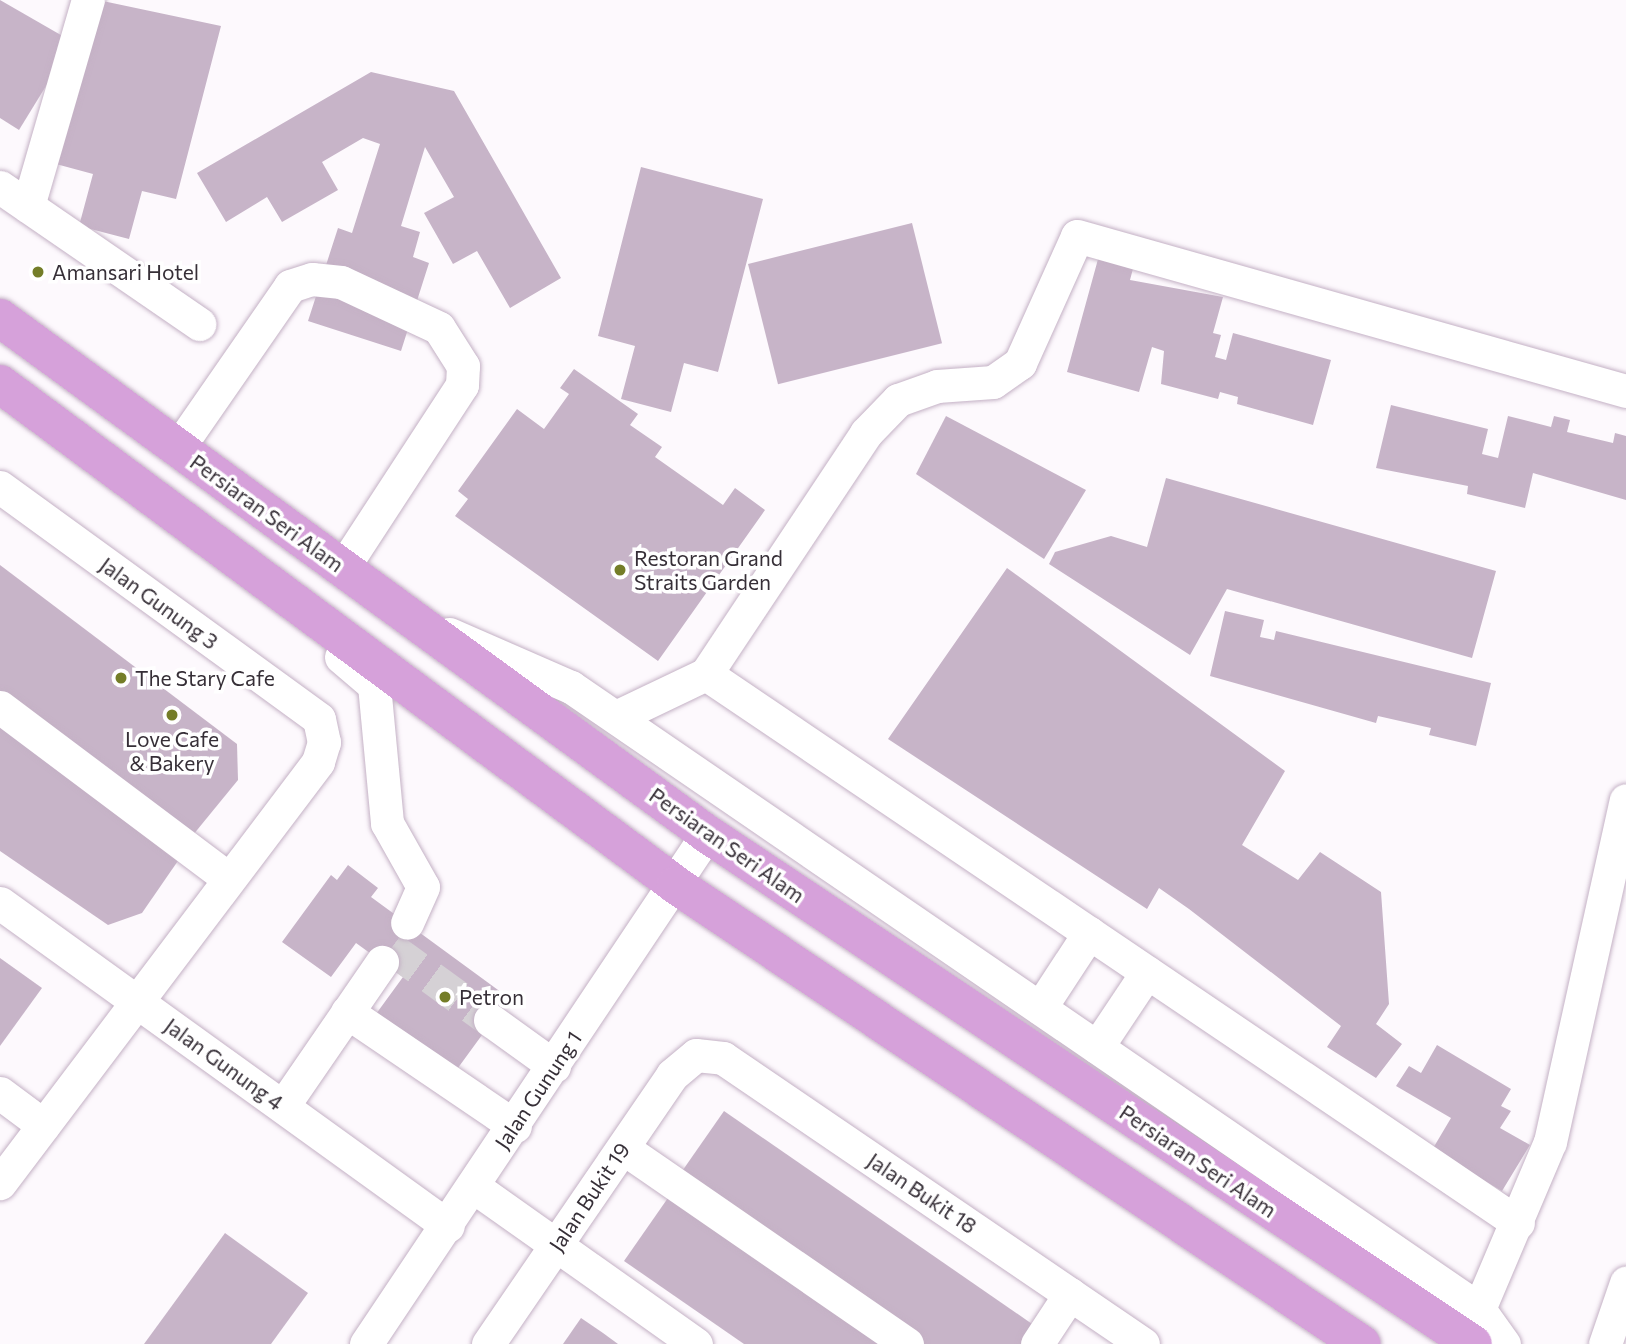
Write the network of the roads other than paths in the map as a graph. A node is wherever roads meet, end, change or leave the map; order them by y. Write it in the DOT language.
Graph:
graph roads {
  1 [pos="88,0"];
  2 [pos="0,187"];
  3 [pos="27,206"];
  4 [pos="0,318"];
  5 [pos="199,324"];
  6 [pos="0,384"];
  7 [pos="1626,391"];
  8 [pos="178,449"];
  9 [pos="0,487"];
  10 [pos="342,569"];
  11 [pos="297,604"];
  12 [pos="405,615"];
  13 [pos="706,674"];
  14 [pos="0,707"];
  15 [pos="616,717"];
  16 [pos="1626,800"];
  17 [pos="707,834"];
  18 [pos="228,878"];
  19 [pos="676,886"];
  20 [pos="0,903"];
  21 [pos="407,923"];
  22 [pos="1089,933"];
  23 [pos="382,962"];
  24 [pos="1147,972"];
  25 [pos="135,1000"];
  26 [pos="1040,1008"];
  27 [pos="347,1012"];
  28 [pos="490,1020"];
  29 [pos="1097,1047"];
  30 [pos="696,1055"];
  31 [pos="554,1066"];
  32 [pos="0,1093"];
  33 [pos="283,1107"];
  34 [pos="43,1125"];
  35 [pos="514,1126"];
  36 [pos="623,1148"];
  37 [pos="0,1183"];
  38 [pos="474,1187"];
  39 [pos="1518,1223"];
  40 [pos="448,1226"];
  41 [pos="556,1246"];
  42 [pos="1626,1283"];
  43 [pos="1070,1294"];
  44 [pos="1476,1326"];
  45 [pos="366,1344"];
  46 [pos="488,1344"];
  47 [pos="696,1344"];
  48 [pos="907,1344"];
  49 [pos="1037,1344"];
  50 [pos="1143,1344"];
  51 [pos="1360,1344"];
  52 [pos="1504,1344"];
  53 [pos="1605,1344"];
  1 -- 3 [label="street"];
  2 -- 3 [label="street"];
  3 -- 5 [label="street"];
  4 -- 8 [label="main road, Persiaran Seri Alam"];
  6 -- 11 [label="main road"];
  7 -- 13 [label="street"];
  8 -- 10 [label="main road, Persiaran Seri Alam"];
  8 -- 10 [label="street"];
  9 -- 18 [label="street, Jalan Gunung 3"];
  10 -- 12 [label="main road, Persiaran Seri Alam"];
  11 -- 19 [label="main road"];
  11 -- 21 [label="street"];
  12 -- 15 [label="street"];
  12 -- 17 [label="main road, Persiaran Seri Alam"];
  13 -- 15 [label="street"];
  13 -- 22 [label="street"];
  14 -- 18 [label="street"];
  15 -- 26 [label="street"];
  16 -- 39 [label="street"];
  17 -- 19 [label="street, Jalan Gunung 1"];
  17 -- 44 [label="main road, Persiaran Seri Alam"];
  18 -- 25 [label="street"];
  19 -- 31 [label="street, Jalan Gunung 1"];
  19 -- 51 [label="main road"];
  20 -- 25 [label="street, Jalan Gunung 4"];
  22 -- 24 [label="street"];
  22 -- 26 [label="street"];
  23 -- 27 [label="street"];
  24 -- 29 [label="street"];
  24 -- 39 [label="street"];
  25 -- 33 [label="street, Jalan Gunung 4"];
  25 -- 34 [label="street"];
  26 -- 29 [label="street"];
  27 -- 33 [label="street"];
  27 -- 35 [label="street"];
  28 -- 31 [label="street"];
  29 -- 44 [label="street"];
  30 -- 36 [label="street, Jalan Bukit 19"];
  30 -- 43 [label="street, Jalan Bukit 18"];
  31 -- 35 [label="street, Jalan Gunung 1"];
  32 -- 34 [label="street"];
  33 -- 40 [label="street, Jalan Gunung 4"];
  34 -- 37 [label="street"];
  35 -- 38 [label="street, Jalan Gunung 1"];
  36 -- 41 [label="street, Jalan Bukit 19"];
  36 -- 48 [label="street"];
  38 -- 40 [label="street, Jalan Gunung 1"];
  38 -- 41 [label="street"];
  39 -- 44 [label="street"];
  40 -- 45 [label="street, Jalan Gunung 1"];
  41 -- 46 [label="street, Jalan Bukit 19"];
  41 -- 47 [label="street"];
  42 -- 53 [label="street"];
  43 -- 49 [label="street"];
  43 -- 50 [label="street, Jalan Bukit 18"];
  44 -- 52 [label="street"];
}
